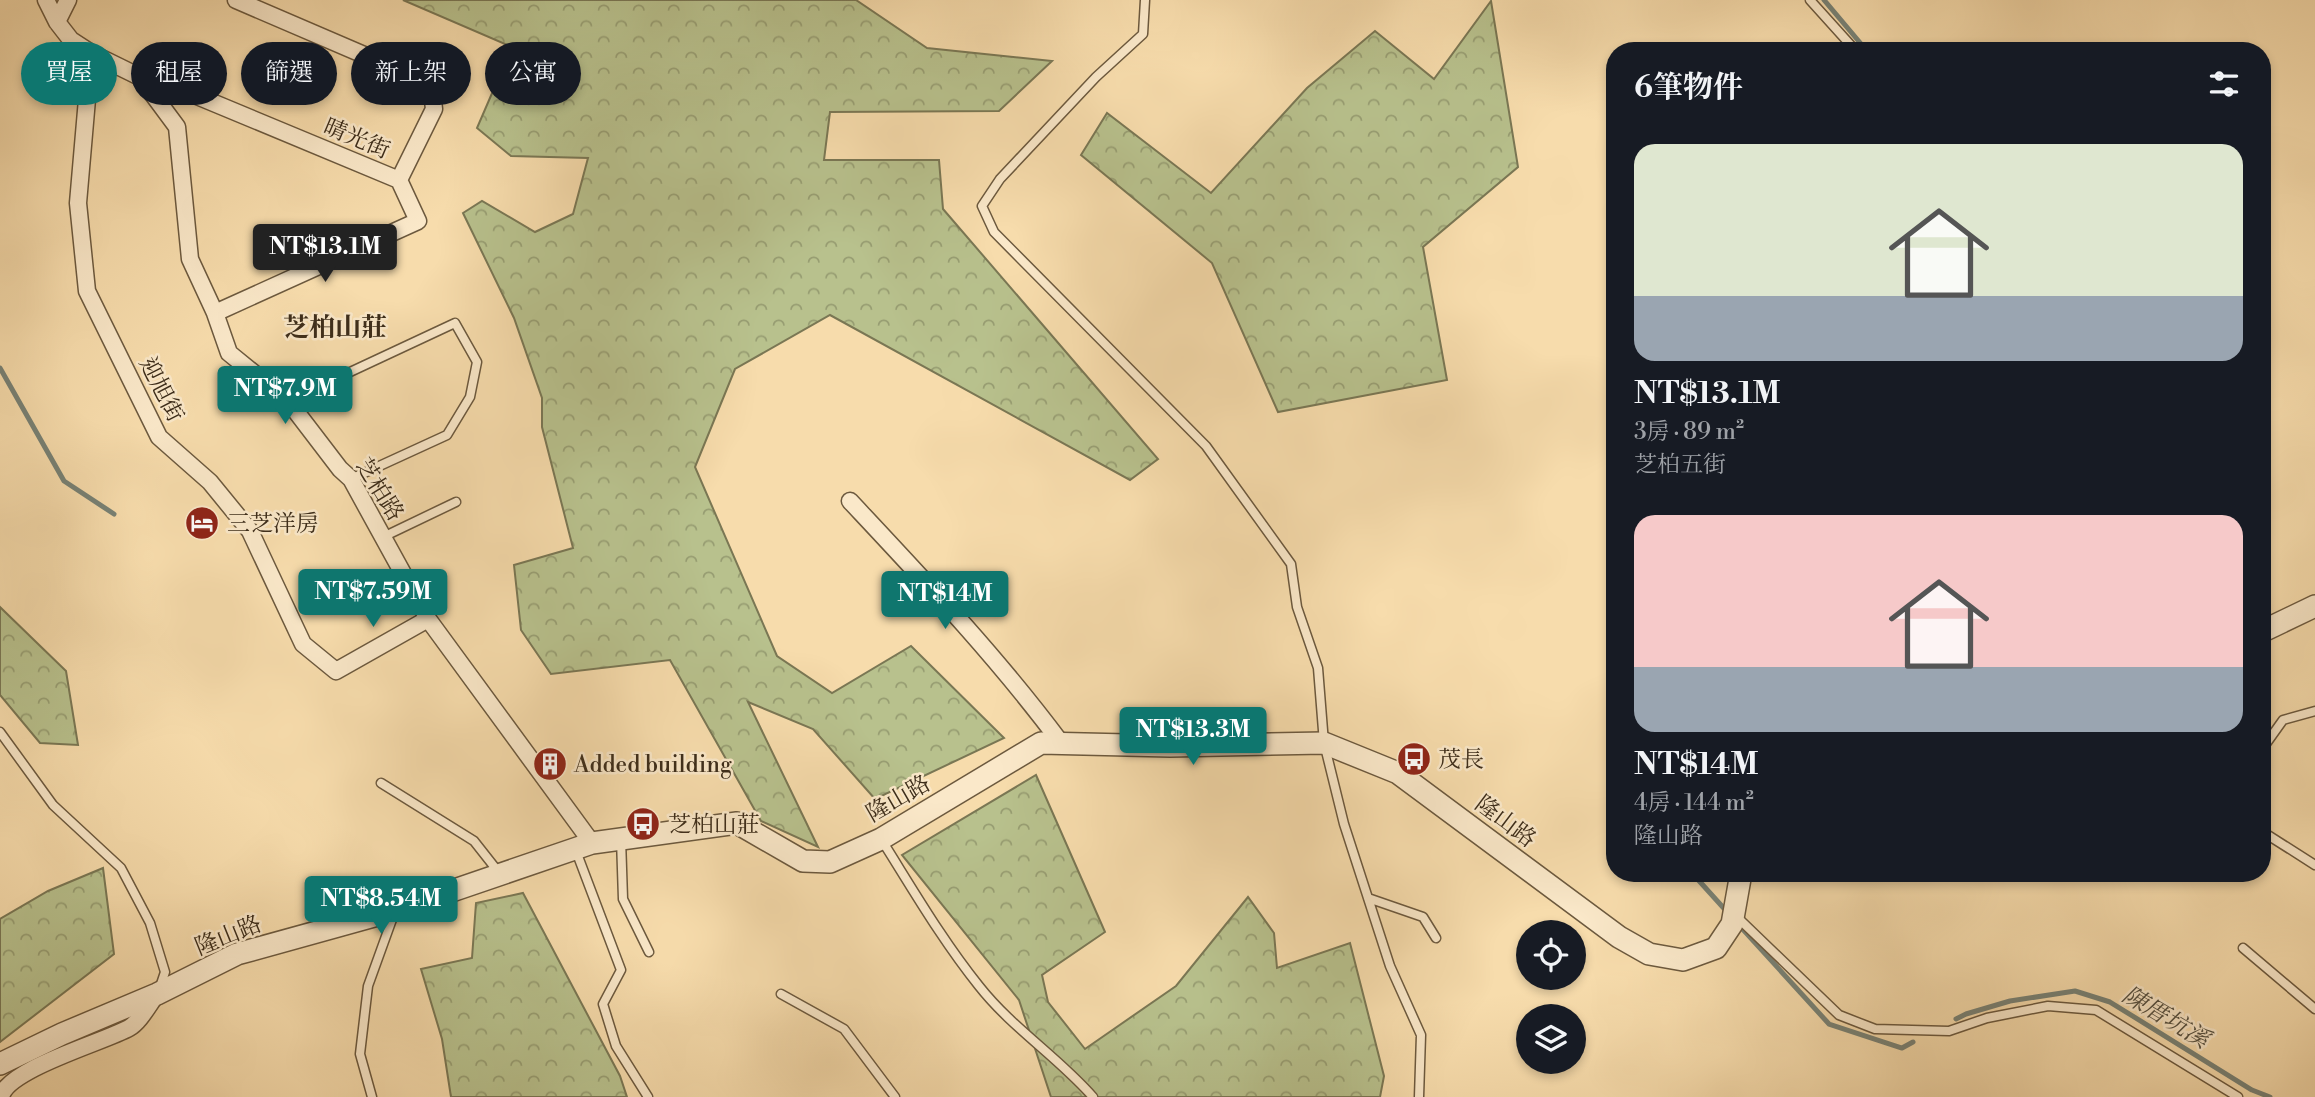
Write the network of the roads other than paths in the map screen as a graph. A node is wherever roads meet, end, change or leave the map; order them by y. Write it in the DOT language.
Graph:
graph roads {
  1 [pos="46,0"];
  2 [pos="68,0"];
  3 [pos="236,0"];
  4 [pos="1145,0"];
  5 [pos="1810,0"];
  6 [pos="57,22"];
  7 [pos="74,42"];
  8 [pos="1848,42"];
  9 [pos="86,105"];
  10 [pos="161,105"];
  11 [pos="220,105"];
  12 [pos="399,180"];
  13 [pos="215,313"];
  14 [pos="288,401"];
  15 [pos="351,479"];
  16 [pos="850,501"];
  17 [pos="456,502"];
  18 [pos="383,537"];
  19 [pos="2315,606"];
  20 [pos="428,619"];
  21 [pos="2271,627"];
  22 [pos="2315,710"];
  23 [pos="0,732"];
  24 [pos="2271,737"];
  25 [pos="1061,743"];
  26 [pos="1324,743"];
  27 [pos="381,783"];
  28 [pos="2271,837"];
  29 [pos="621,839"];
  30 [pos="881,839"];
  31 [pos="583,845"];
  32 [pos="2315,865"];
  33 [pos="501,874"];
  34 [pos="1739,882"];
  35 [pos="1368,898"];
  36 [pos="396,910"];
  37 [pos="1733,918"];
  38 [pos="1436,938"];
  39 [pos="2243,948"];
  40 [pos="649,952"];
  41 [pos="157,994"];
  42 [pos="781,994"];
  43 [pos="2315,1009"];
  44 [pos="0,1064"];
  45 [pos="1,1097"];
  46 [pos="372,1097"];
  47 [pos="648,1097"];
  48 [pos="895,1097"];
  49 [pos="1093,1097"];
  50 [pos="1419,1097"];
  51 [pos="2238,1097"];
  1 -- 6 [label="street, 芝柏路"];
  2 -- 6 [label="street"];
  3 -- 12 [label="street"];
  4 -- 26 [label="lane"];
  5 -- 8 [label="lane"];
  6 -- 7 [label="street, 芝柏路"];
  9 -- 20 [label="street, 迎旭街"];
  10 -- 13 [label="street, 芝柏路"];
  11 -- 12 [label="street, 晴光街"];
  12 -- 13 [label="street"];
  13 -- 14 [label="street, 芝柏路"];
  14 -- 15 [label="street, 芝柏路"];
  14 -- 15 [label="lane"];
  15 -- 18 [label="street, 芝柏路"];
  16 -- 25 [label="street"];
  17 -- 18 [label="lane"];
  18 -- 20 [label="street, 芝柏路"];
  19 -- 21 [label="street"];
  20 -- 31 [label="street, 芝柏路"];
  22 -- 24 [label="lane"];
  23 -- 41 [label="lane"];
  25 -- 26 [label="street, 隆山路"];
  25 -- 30 [label="street, 隆山路"];
  26 -- 35 [label="lane"];
  26 -- 37 [label="street, 隆山路"];
  27 -- 33 [label="lane"];
  28 -- 32 [label="lane"];
  29 -- 30 [label="street, 隆山路"];
  29 -- 31 [label="street, 隆山路"];
  29 -- 40 [label="lane"];
  30 -- 49 [label="lane"];
  31 -- 33 [label="street, 隆山路"];
  31 -- 47 [label="lane"];
  33 -- 36 [label="street, 隆山路"];
  34 -- 37 [label="street"];
  35 -- 38 [label="lane"];
  35 -- 50 [label="lane"];
  36 -- 41 [label="street, 隆山路"];
  36 -- 46 [label="lane"];
  37 -- 51 [label="lane"];
  39 -- 43 [label="lane"];
  41 -- 44 [label="street, 隆山路"];
  41 -- 45 [label="street"];
  42 -- 48 [label="lane"];
}
